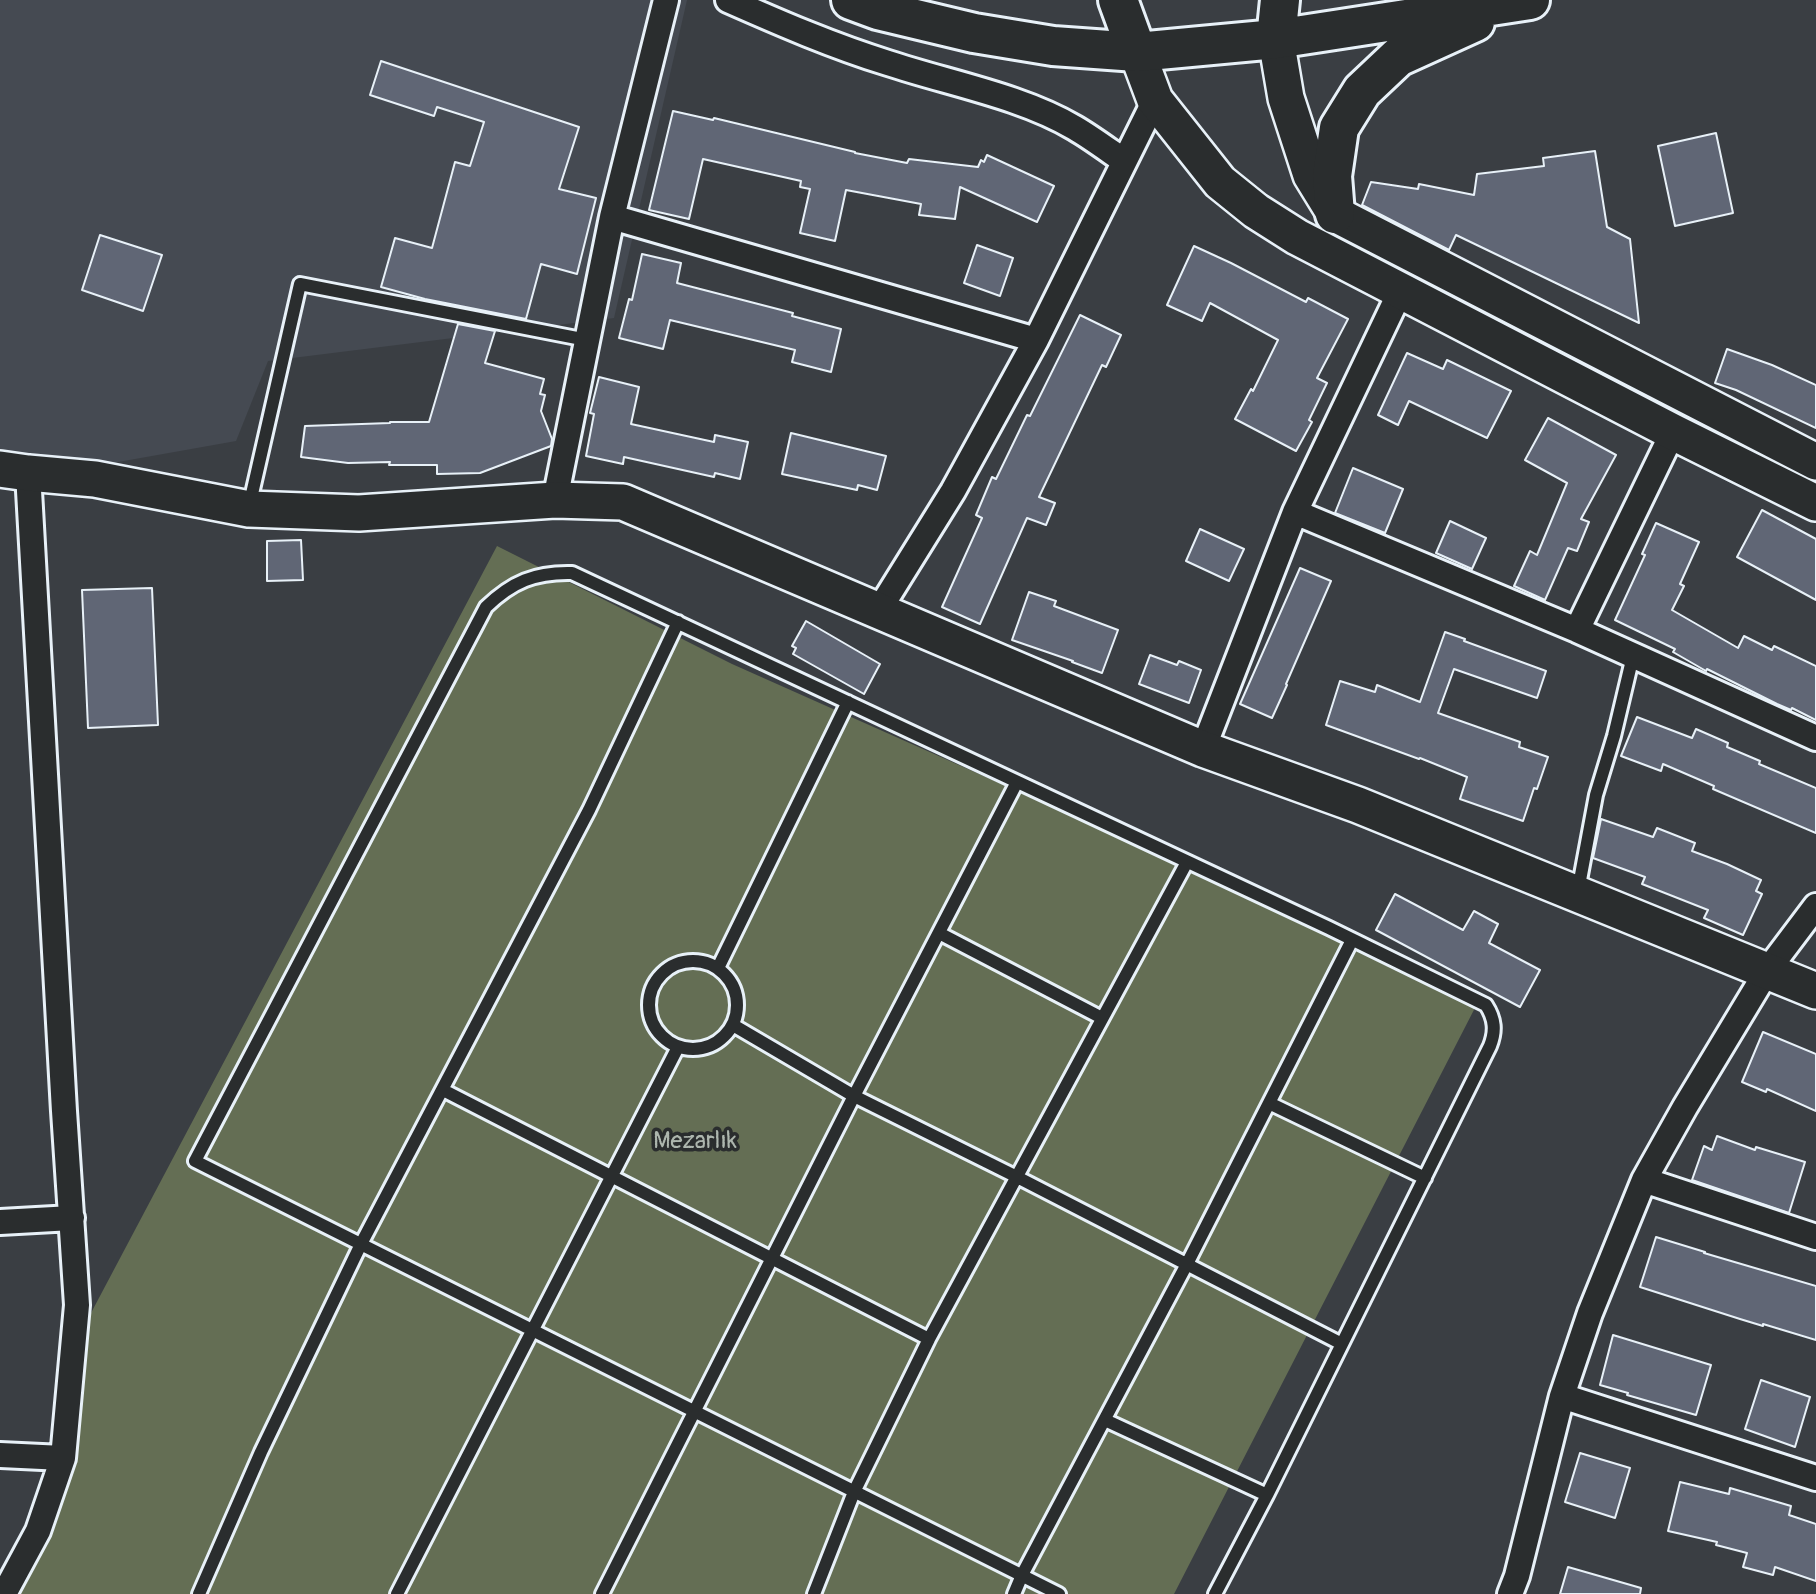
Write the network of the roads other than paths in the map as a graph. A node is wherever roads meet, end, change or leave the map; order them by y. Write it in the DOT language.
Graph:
graph roads {
  1 [pos="666,0"];
  2 [pos="728,0"];
  3 [pos="851,0"];
  4 [pos="1118,0"];
  5 [pos="1280,0"];
  6 [pos="1525,1"];
  7 [pos="1276,39"];
  8 [pos="1137,52"];
  9 [pos="1155,100"];
  10 [pos="1124,161"];
  11 [pos="1335,214"];
  12 [pos="612,217"];
  13 [pos="1401,290"];
  14 [pos="587,340"];
  15 [pos="1036,340"];
  16 [pos="1673,432"];
  17 [pos="1816,462"];
  18 [pos="14,471"];
  19 [pos="555,500"];
  20 [pos="1816,503"];
  21 [pos="249,509"];
  22 [pos="1296,512"];
  23 [pos="879,610"];
  24 [pos="678,622"];
  25 [pos="1577,631"];
  26 [pos="1633,656"];
  27 [pos="848,702"];
  28 [pos="1816,738"];
  29 [pos="1203,749"];
  30 [pos="1017,782"];
  31 [pos="1187,862"];
  32 [pos="1577,894"];
  33 [pos="1816,906"];
  34 [pos="939,933"];
  35 [pos="1352,940"];
  36 [pos="719,968"];
  37 [pos="1767,971"];
  38 [pos="1816,991"];
  39 [pos="1102,1018"];
  40 [pos="733,1025"];
  41 [pos="678,1047"];
  42 [pos="443,1090"];
  43 [pos="854,1096"];
  44 [pos="1269,1103"];
  45 [pos="612,1177"];
  46 [pos="1017,1177"];
  47 [pos="1425,1178"];
  48 [pos="1644,1180"];
  49 [pos="72,1218"];
  50 [pos="0,1222"];
  51 [pos="1816,1237"];
  52 [pos="361,1244"];
  53 [pos="772,1259"];
  54 [pos="1187,1264"];
  55 [pos="533,1331"];
  56 [pos="929,1339"];
  57 [pos="1342,1344"];
  58 [pos="1562,1396"];
  59 [pos="695,1412"];
  60 [pos="1105,1420"];
  61 [pos="0,1455"];
  62 [pos="63,1458"];
  63 [pos="1816,1478"];
  64 [pos="854,1492"];
  65 [pos="1268,1495"];
  66 [pos="1022,1575"];
  67 [pos="4,1594"];
  68 [pos="200,1594"];
  69 [pos="397,1594"];
  70 [pos="602,1594"];
  71 [pos="814,1594"];
  72 [pos="1014,1594"];
  73 [pos="1059,1594"];
  74 [pos="1214,1594"];
  75 [pos="1510,1594"];
  1 -- 12 [label="street"];
  2 -- 10 [label="street"];
  3 -- 8 [label="highway"];
  4 -- 8 [label="highway"];
  5 -- 7 [label="highway"];
  6 -- 7 [label="highway"];
  6 -- 11 [label="highway"];
  7 -- 8 [label="highway"];
  7 -- 11 [label="street"];
  8 -- 9 [label="street"];
  9 -- 10 [label="street"];
  9 -- 13 [label="street"];
  10 -- 15 [label="street"];
  11 -- 17 [label="street"];
  12 -- 14 [label="street"];
  12 -- 15 [label="street"];
  13 -- 16 [label="street"];
  13 -- 22 [label="street"];
  14 -- 19 [label="street"];
  14 -- 21 [label="lane"];
  15 -- 23 [label="street"];
  16 -- 20 [label="street"];
  16 -- 25 [label="street"];
  18 -- 21 [label="street"];
  18 -- 49 [label="street"];
  19 -- 21 [label="street"];
  19 -- 23 [label="street"];
  22 -- 25 [label="street"];
  22 -- 29 [label="street"];
  23 -- 29 [label="street"];
  24 -- 27 [label="lane"];
  24 -- 42 [label="lane"];
  24 -- 52 [label="lane"];
  25 -- 26 [label="street"];
  26 -- 28 [label="street"];
  26 -- 32 [label="lane"];
  27 -- 30 [label="lane"];
  27 -- 36 [label="lane"];
  29 -- 32 [label="street"];
  30 -- 31 [label="lane"];
  30 -- 34 [label="lane"];
  31 -- 35 [label="lane"];
  31 -- 39 [label="lane"];
  32 -- 37 [label="street"];
  33 -- 37 [label="street"];
  34 -- 39 [label="lane"];
  34 -- 43 [label="lane"];
  35 -- 44 [label="lane"];
  35 -- 47 [label="lane"];
  36 -- 40 [label="lane"];
  36 -- 41 [label="lane"];
  37 -- 38 [label="street"];
  37 -- 48 [label="street"];
  39 -- 46 [label="lane"];
  40 -- 41 [label="lane"];
  40 -- 43 [label="lane"];
  41 -- 45 [label="lane"];
  42 -- 45 [label="lane"];
  42 -- 52 [label="lane"];
  43 -- 46 [label="lane"];
  43 -- 53 [label="lane"];
  44 -- 47 [label="lane"];
  44 -- 54 [label="lane"];
  45 -- 53 [label="lane"];
  45 -- 55 [label="lane"];
  46 -- 54 [label="lane"];
  46 -- 56 [label="lane"];
  47 -- 57 [label="lane"];
  48 -- 51 [label="street"];
  48 -- 58 [label="street"];
  49 -- 50 [label="street"];
  49 -- 62 [label="street"];
  52 -- 55 [label="lane"];
  52 -- 68 [label="lane"];
  53 -- 56 [label="lane"];
  53 -- 59 [label="lane"];
  54 -- 57 [label="lane"];
  54 -- 60 [label="lane"];
  55 -- 59 [label="lane"];
  55 -- 69 [label="lane"];
  56 -- 64 [label="lane"];
  57 -- 65 [label="lane"];
  58 -- 63 [label="street"];
  58 -- 75 [label="street"];
  59 -- 64 [label="lane"];
  59 -- 70 [label="lane"];
  60 -- 65 [label="lane"];
  60 -- 66 [label="lane"];
  61 -- 62 [label="street"];
  62 -- 67 [label="street"];
  64 -- 66 [label="lane"];
  64 -- 71 [label="lane"];
  65 -- 74 [label="lane"];
  66 -- 72 [label="lane"];
  66 -- 73 [label="lane"];
}
